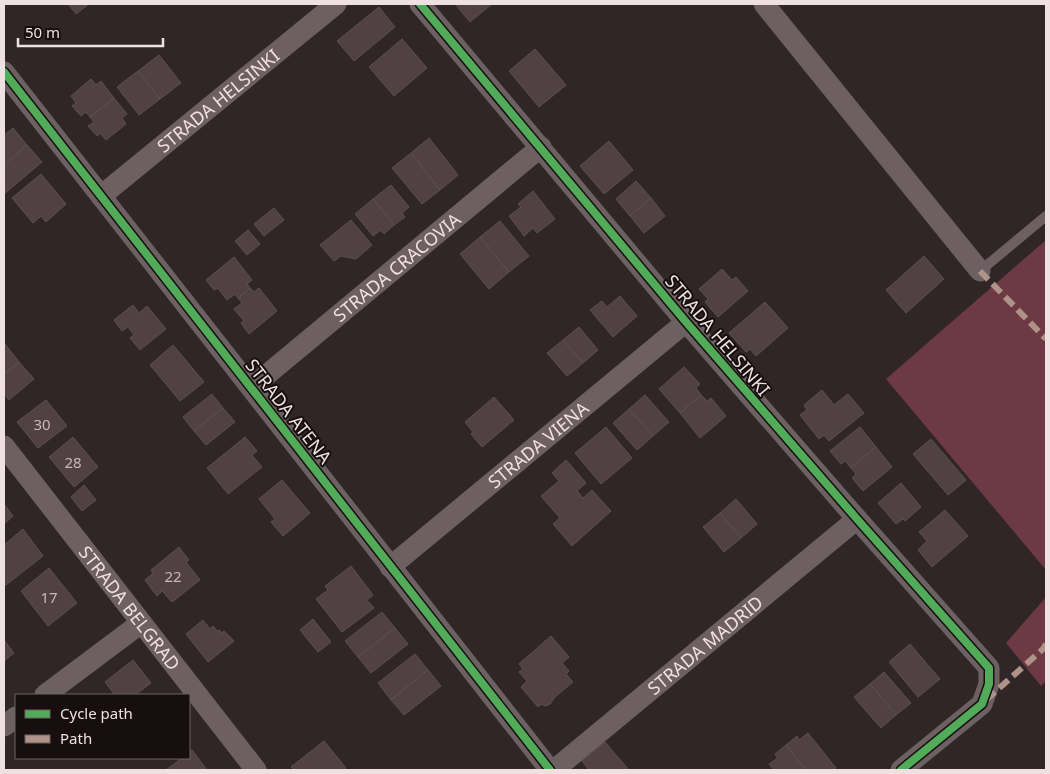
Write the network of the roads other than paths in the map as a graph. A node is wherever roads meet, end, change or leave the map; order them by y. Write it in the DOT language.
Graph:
graph roads {
  1 [pos="336,4"];
  2 [pos="420,4"];
  3 [pos="764,4"];
  4 [pos="4,72"];
  5 [pos="541,147"];
  6 [pos="101,196"];
  7 [pos="1046,216"];
  8 [pos="980,271"];
  9 [pos="686,322"];
  10 [pos="252,387"];
  11 [pos="4,446"];
  12 [pos="857,519"];
  13 [pos="390,567"];
  14 [pos="141,623"];
  15 [pos="46,694"];
  16 [pos="15,718"];
  17 [pos="4,726"];
  18 [pos="256,770"];
  19 [pos="550,770"];
  20 [pos="554,770"];
  21 [pos="901,770"];
  1 -- 6 [label="street, STRADA HELSINKI"];
  2 -- 5 [label="street, STRADA HELSINKI"];
  3 -- 8 [label="street"];
  4 -- 6 [label="street, STRADA ATENA"];
  5 -- 9 [label="street, STRADA HELSINKI"];
  5 -- 10 [label="street, STRADA CRACOVIA"];
  6 -- 10 [label="street, STRADA ATENA"];
  7 -- 8 [label="lane"];
  9 -- 12 [label="street, STRADA HELSINKI"];
  9 -- 13 [label="street, STRADA VIENA"];
  10 -- 13 [label="street, STRADA ATENA"];
  11 -- 14 [label="street, STRADA BELGRAD"];
  12 -- 20 [label="street, STRADA MADRID"];
  12 -- 21 [label="street, STRADA HELSINKI"];
  13 -- 19 [label="street, STRADA ATENA"];
  14 -- 15 [label="street"];
  14 -- 18 [label="street, STRADA BELGRAD"];
  16 -- 17 [label="street"];
}
